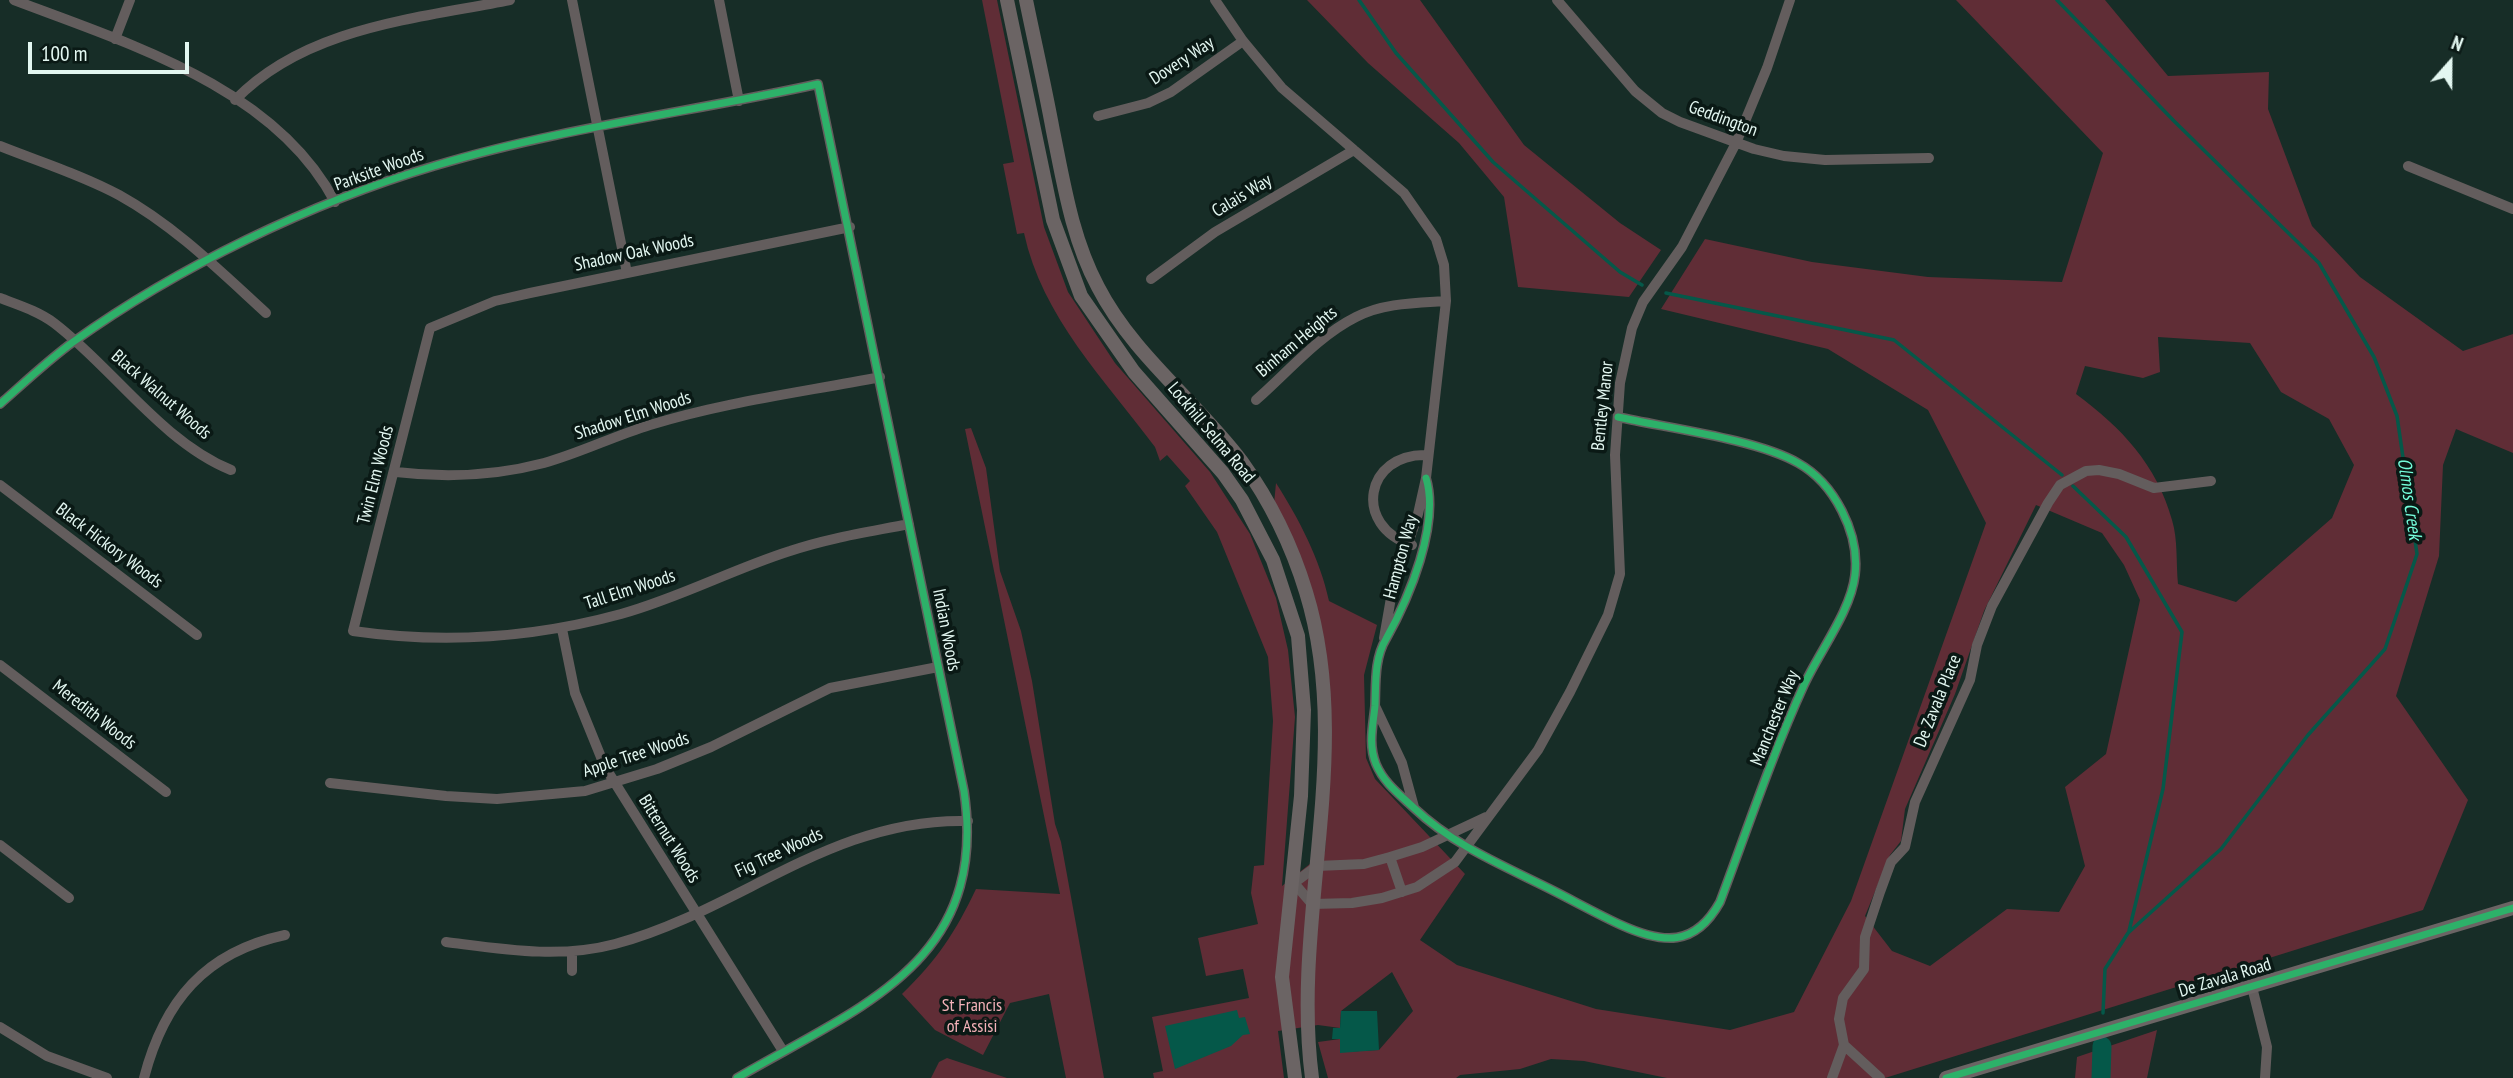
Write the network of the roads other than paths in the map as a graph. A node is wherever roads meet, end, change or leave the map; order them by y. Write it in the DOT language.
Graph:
graph roads {
  1 [pos="13,0"];
  2 [pos="130,0"];
  3 [pos="510,0"];
  4 [pos="572,0"];
  5 [pos="719,0"];
  6 [pos="1007,0"];
  7 [pos="1026,0"];
  8 [pos="1215,0"];
  9 [pos="1557,0"];
  10 [pos="1790,0"];
  11 [pos="115,39"];
  12 [pos="1243,41"];
  13 [pos="818,84"];
  14 [pos="235,100"];
  15 [pos="739,101"];
  16 [pos="1098,116"];
  17 [pos="598,128"];
  18 [pos="1736,143"];
  19 [pos="0,146"];
  20 [pos="1354,150"];
  21 [pos="1928,158"];
  22 [pos="2408,166"];
  23 [pos="335,202"];
  24 [pos="2513,209"];
  25 [pos="850,227"];
  26 [pos="207,260"];
  27 [pos="627,273"];
  28 [pos="1151,279"];
  29 [pos="0,298"];
  30 [pos="1446,301"];
  31 [pos="267,313"];
  32 [pos="430,328"];
  33 [pos="74,342"];
  34 [pos="1149,360"];
  35 [pos="1134,372"];
  36 [pos="880,377"];
  37 [pos="1256,400"];
  38 [pos="0,404"];
  39 [pos="1618,417"];
  40 [pos="1427,455"];
  41 [pos="231,470"];
  42 [pos="396,472"];
  43 [pos="1426,478"];
  44 [pos="2211,481"];
  45 [pos="0,485"];
  46 [pos="909,524"];
  47 [pos="1408,543"];
  48 [pos="1421,547"];
  49 [pos="562,629"];
  50 [pos="353,631"];
  51 [pos="197,635"];
  52 [pos="1384,642"];
  53 [pos="0,665"];
  54 [pos="938,667"];
  55 [pos="1374,706"];
  56 [pos="613,782"];
  57 [pos="330,783"];
  58 [pos="166,792"];
  59 [pos="1413,807"];
  60 [pos="1486,817"];
  61 [pos="968,821"];
  62 [pos="1446,835"];
  63 [pos="0,845"];
  64 [pos="1468,847"];
  65 [pos="1390,857"];
  66 [pos="1317,866"];
  67 [pos="1294,883"];
  68 [pos="1402,892"];
  69 [pos="69,898"];
  70 [pos="1312,904"];
  71 [pos="2513,908"];
  72 [pos="695,913"];
  73 [pos="285,935"];
  74 [pos="446,943"];
  75 [pos="572,953"];
  76 [pos="572,971"];
  77 [pos="2252,986"];
  78 [pos="0,1027"];
  79 [pos="1844,1045"];
  80 [pos="783,1051"];
  81 [pos="107,1078"];
  82 [pos="144,1078"];
  83 [pos="737,1078"];
  84 [pos="1295,1078"];
  85 [pos="1312,1078"];
  86 [pos="1832,1078"];
  87 [pos="1880,1078"];
  88 [pos="1946,1078"];
  89 [pos="2265,1078"];
  1 -- 11 [label="street"];
  2 -- 11 [label="street"];
  3 -- 14 [label="street"];
  4 -- 17 [label="street"];
  5 -- 15 [label="street"];
  6 -- 35 [label="main road, Lockhill Selma Road"];
  7 -- 34 [label="main road, Lockhill Selma Road"];
  8 -- 12 [label="street, Hampton Way"];
  9 -- 18 [label="street, Geddington"];
  10 -- 18 [label="street, Bentley Manor"];
  11 -- 14 [label="street"];
  12 -- 16 [label="street, Dovery Way"];
  12 -- 20 [label="street, Hampton Way"];
  13 -- 15 [label="street, Parksite Woods"];
  13 -- 25 [label="street, Indian Woods"];
  14 -- 23 [label="street"];
  15 -- 17 [label="street, Parksite Woods"];
  17 -- 23 [label="street, Parksite Woods"];
  17 -- 27 [label="street"];
  18 -- 21 [label="street, Geddington"];
  18 -- 39 [label="street, Bentley Manor"];
  19 -- 26 [label="street"];
  20 -- 28 [label="street, Calais Way"];
  20 -- 30 [label="street, Hampton Way"];
  22 -- 24 [label="street"];
  23 -- 26 [label="street, Parksite Woods"];
  25 -- 27 [label="street, Shadow Oak Woods"];
  25 -- 36 [label="street, Indian Woods"];
  26 -- 31 [label="street"];
  26 -- 33 [label="street, Parksite Woods"];
  27 -- 32 [label="street, Shadow Oak Woods"];
  29 -- 33 [label="street, Black Walnut Woods"];
  30 -- 37 [label="street, Binham Heights"];
  30 -- 40 [label="street, Hampton Way"];
  32 -- 42 [label="street, Twin Elm Woods"];
  33 -- 38 [label="street, Parksite Woods"];
  33 -- 41 [label="street, Black Walnut Woods"];
  34 -- 35 [label="street"];
  34 -- 66 [label="main road, Lockhill Selma Road"];
  35 -- 67 [label="main road, Lockhill Selma Road"];
  36 -- 42 [label="street, Shadow Elm Woods"];
  36 -- 46 [label="street, Indian Woods"];
  39 -- 60 [label="street, Bentley Manor"];
  39 -- 64 [label="street, Manchester Way"];
  40 -- 43 [label="street, Hampton Way"];
  40 -- 47 [label="street, Hampton Way"];
  42 -- 50 [label="street, Twin Elm Woods"];
  43 -- 47 [label="street, Hampton Way"];
  43 -- 48 [label="street, Hampton Way"];
  44 -- 79 [label="street, De Zavala Place"];
  45 -- 51 [label="street, Black Hickory Woods"];
  46 -- 49 [label="street, Tall Elm Woods"];
  46 -- 54 [label="street, Indian Woods"];
  47 -- 48 [label="street, Hampton Way"];
  47 -- 52 [label="street, Hampton Way"];
  48 -- 52 [label="street, Hampton Way"];
  49 -- 50 [label="street, Tall Elm Woods"];
  49 -- 56 [label="street, Bitternut Woods"];
  52 -- 55 [label="street, Hampton Way"];
  53 -- 58 [label="street, Meredith Woods"];
  54 -- 56 [label="street, Apple Tree Woods"];
  54 -- 61 [label="street, Indian Woods"];
  55 -- 59 [label="street"];
  55 -- 59 [label="street, Hampton Way"];
  56 -- 57 [label="street, Apple Tree Woods"];
  56 -- 72 [label="street, Bitternut Woods"];
  59 -- 62 [label="street, Hampton Way"];
  60 -- 62 [label="street, Bentley Manor"];
  60 -- 64 [label="street, Bentley Manor"];
  61 -- 72 [label="street, Fig Tree Woods"];
  61 -- 80 [label="street, Indian Woods"];
  62 -- 64 [label="street, Hampton Way"];
  62 -- 65 [label="street, Bentley Manor"];
  63 -- 69 [label="street"];
  64 -- 68 [label="street, Bentley Manor"];
  65 -- 66 [label="street, Bentley Manor"];
  65 -- 68 [label="street"];
  66 -- 67 [label="street"];
  66 -- 70 [label="main road, Lockhill Selma Road"];
  67 -- 70 [label="street"];
  67 -- 84 [label="main road, Lockhill Selma Road"];
  68 -- 70 [label="street, Bentley Manor"];
  70 -- 85 [label="main road, Lockhill Selma Road"];
  71 -- 77 [label="main road, De Zavala Road"];
  72 -- 75 [label="street, Fig Tree Woods"];
  72 -- 80 [label="street, Bitternut Woods"];
  73 -- 82 [label="street"];
  74 -- 75 [label="street, Fig Tree Woods"];
  75 -- 76 [label="street"];
  77 -- 88 [label="main road, De Zavala Road"];
  77 -- 89 [label="street"];
  78 -- 81 [label="street"];
  79 -- 86 [label="street, De Zavala Place"];
  79 -- 87 [label="street"];
  80 -- 83 [label="street, Indian Woods"];
}
